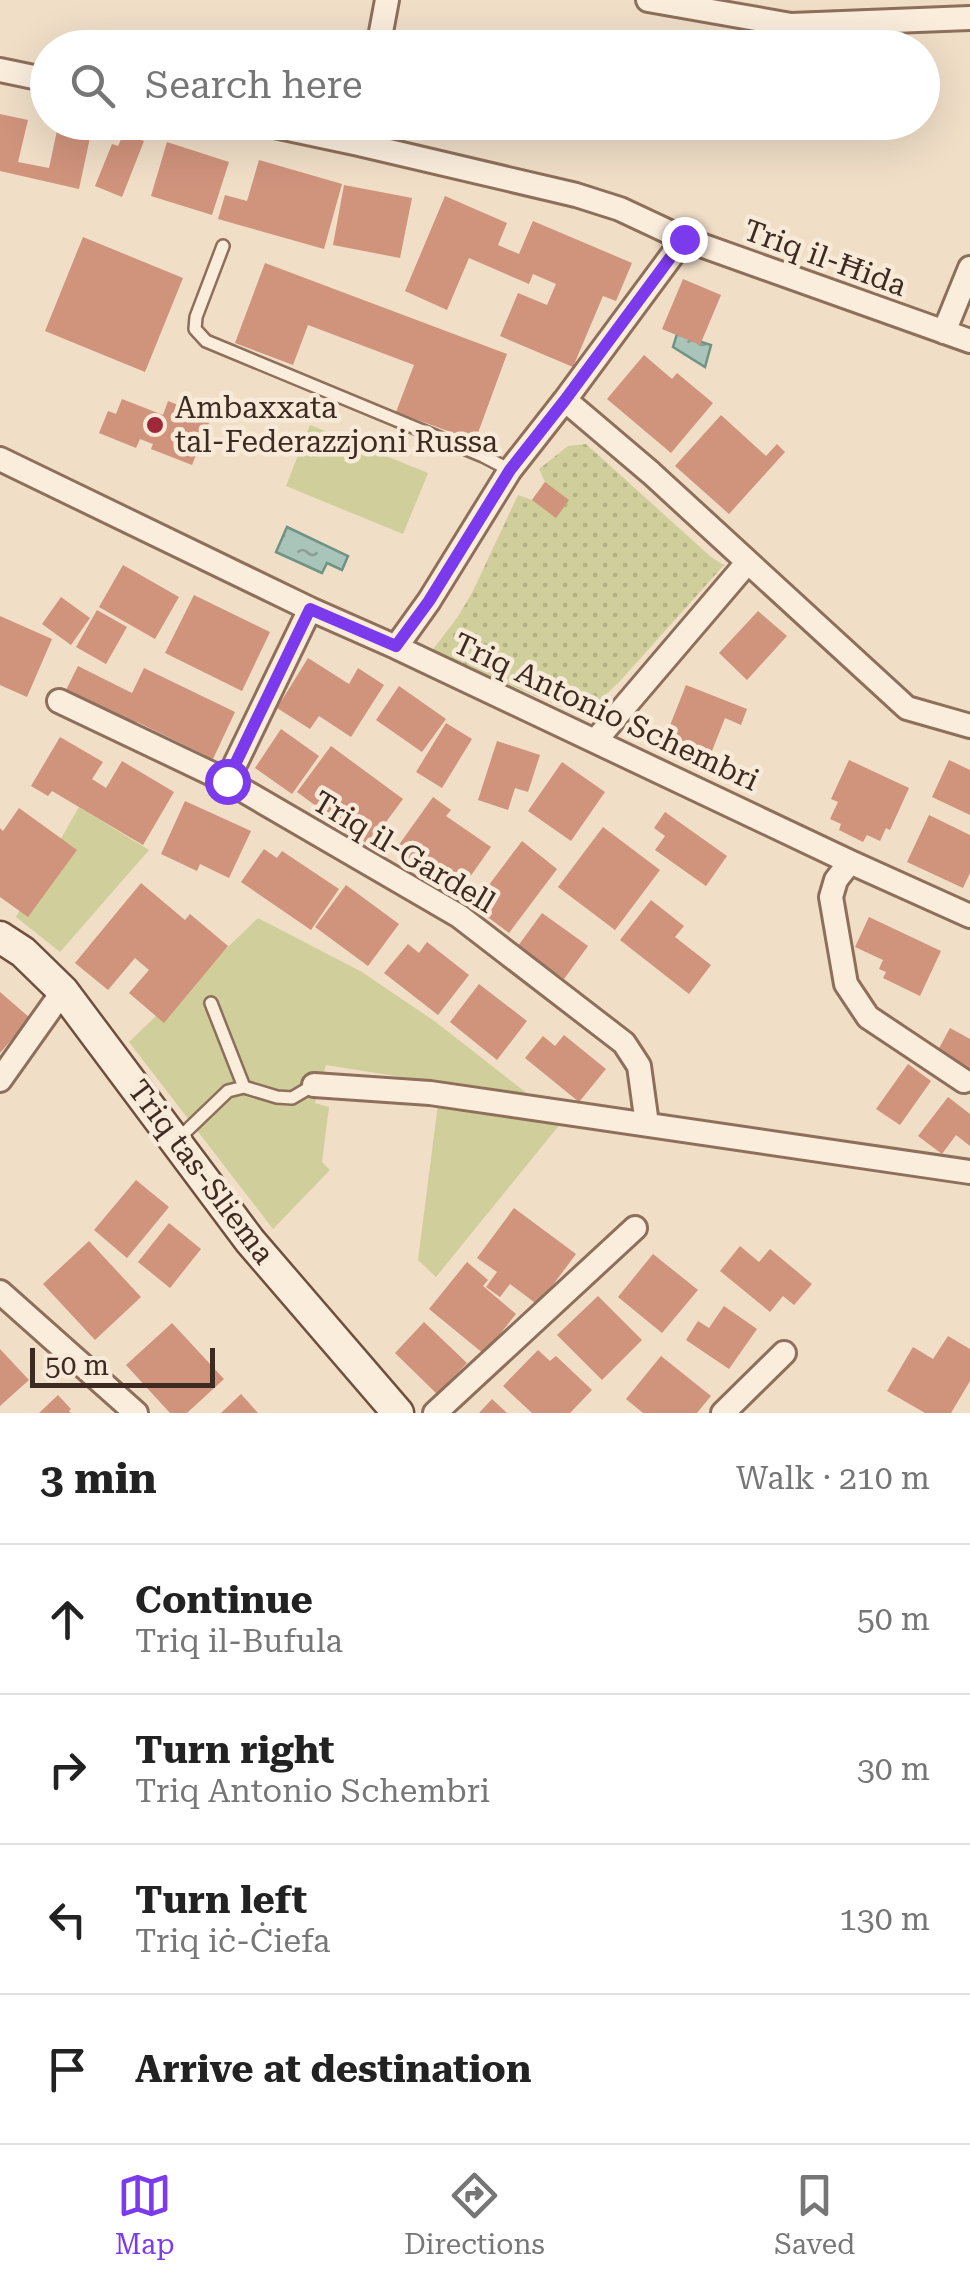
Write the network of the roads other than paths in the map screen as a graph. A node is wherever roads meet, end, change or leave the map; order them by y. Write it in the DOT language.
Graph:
graph roads {
  1 [pos="387,0"];
  2 [pos="648,0"];
  3 [pos="970,18"];
  4 [pos="381,30"];
  5 [pos="0,70"];
  6 [pos="30,76"];
  7 [pos="385,140"];
  8 [pos="684,239"];
  9 [pos="223,246"];
  10 [pos="970,268"];
  11 [pos="944,332"];
  12 [pos="970,341"];
  13 [pos="565,400"];
  14 [pos="0,458"];
  15 [pos="510,470"];
  16 [pos="747,562"];
  17 [pos="310,609"];
  18 [pos="396,646"];
  19 [pos="59,701"];
  20 [pos="970,726"];
  21 [pos="596,740"];
  22 [pos="227,781"];
  23 [pos="850,862"];
  24 [pos="970,916"];
  25 [pos="0,937"];
  26 [pos="63,991"];
  27 [pos="211,1003"];
  28 [pos="0,1080"];
  29 [pos="964,1081"];
  30 [pos="314,1085"];
  31 [pos="244,1087"];
  32 [pos="648,1124"];
  33 [pos="177,1140"];
  34 [pos="970,1172"];
  35 [pos="635,1228"];
  36 [pos="0,1292"];
  37 [pos="784,1353"];
  38 [pos="136,1413"];
  39 [pos="398,1413"];
  40 [pos="435,1413"];
  41 [pos="723,1413"];
  1 -- 4 [label="street"];
  2 -- 3 [label="street"];
  5 -- 6 [label="street"];
  7 -- 8 [label="street, Triq il-Ħida"];
  8 -- 11 [label="street, Triq il-Ħida"];
  8 -- 13 [label="street"];
  9 -- 15 [label="lane"];
  10 -- 11 [label="street"];
  11 -- 12 [label="street, Triq il-Ħida"];
  13 -- 15 [label="street"];
  13 -- 16 [label="street"];
  14 -- 17 [label="street, Triq Antonio Schembri"];
  15 -- 18 [label="street"];
  16 -- 20 [label="street"];
  16 -- 21 [label="street"];
  17 -- 18 [label="street, Triq Antonio Schembri"];
  17 -- 22 [label="street"];
  18 -- 21 [label="street, Triq Antonio Schembri"];
  19 -- 22 [label="street, Triq il-Gardell"];
  21 -- 23 [label="street, Triq Antonio Schembri"];
  22 -- 32 [label="street, Triq il-Gardell"];
  23 -- 24 [label="street, Triq Antonio Schembri"];
  23 -- 29 [label="street"];
  25 -- 26 [label="main road, Triq tas-Sliema"];
  26 -- 28 [label="street"];
  26 -- 33 [label="main road, Triq tas-Sliema"];
  27 -- 31 [label="lane"];
  30 -- 31 [label="lane"];
  30 -- 32 [label="street"];
  31 -- 33 [label="lane"];
  32 -- 34 [label="street"];
  33 -- 39 [label="main road, Triq tas-Sliema"];
  35 -- 40 [label="street"];
  36 -- 38 [label="street"];
  37 -- 41 [label="street"];
}
